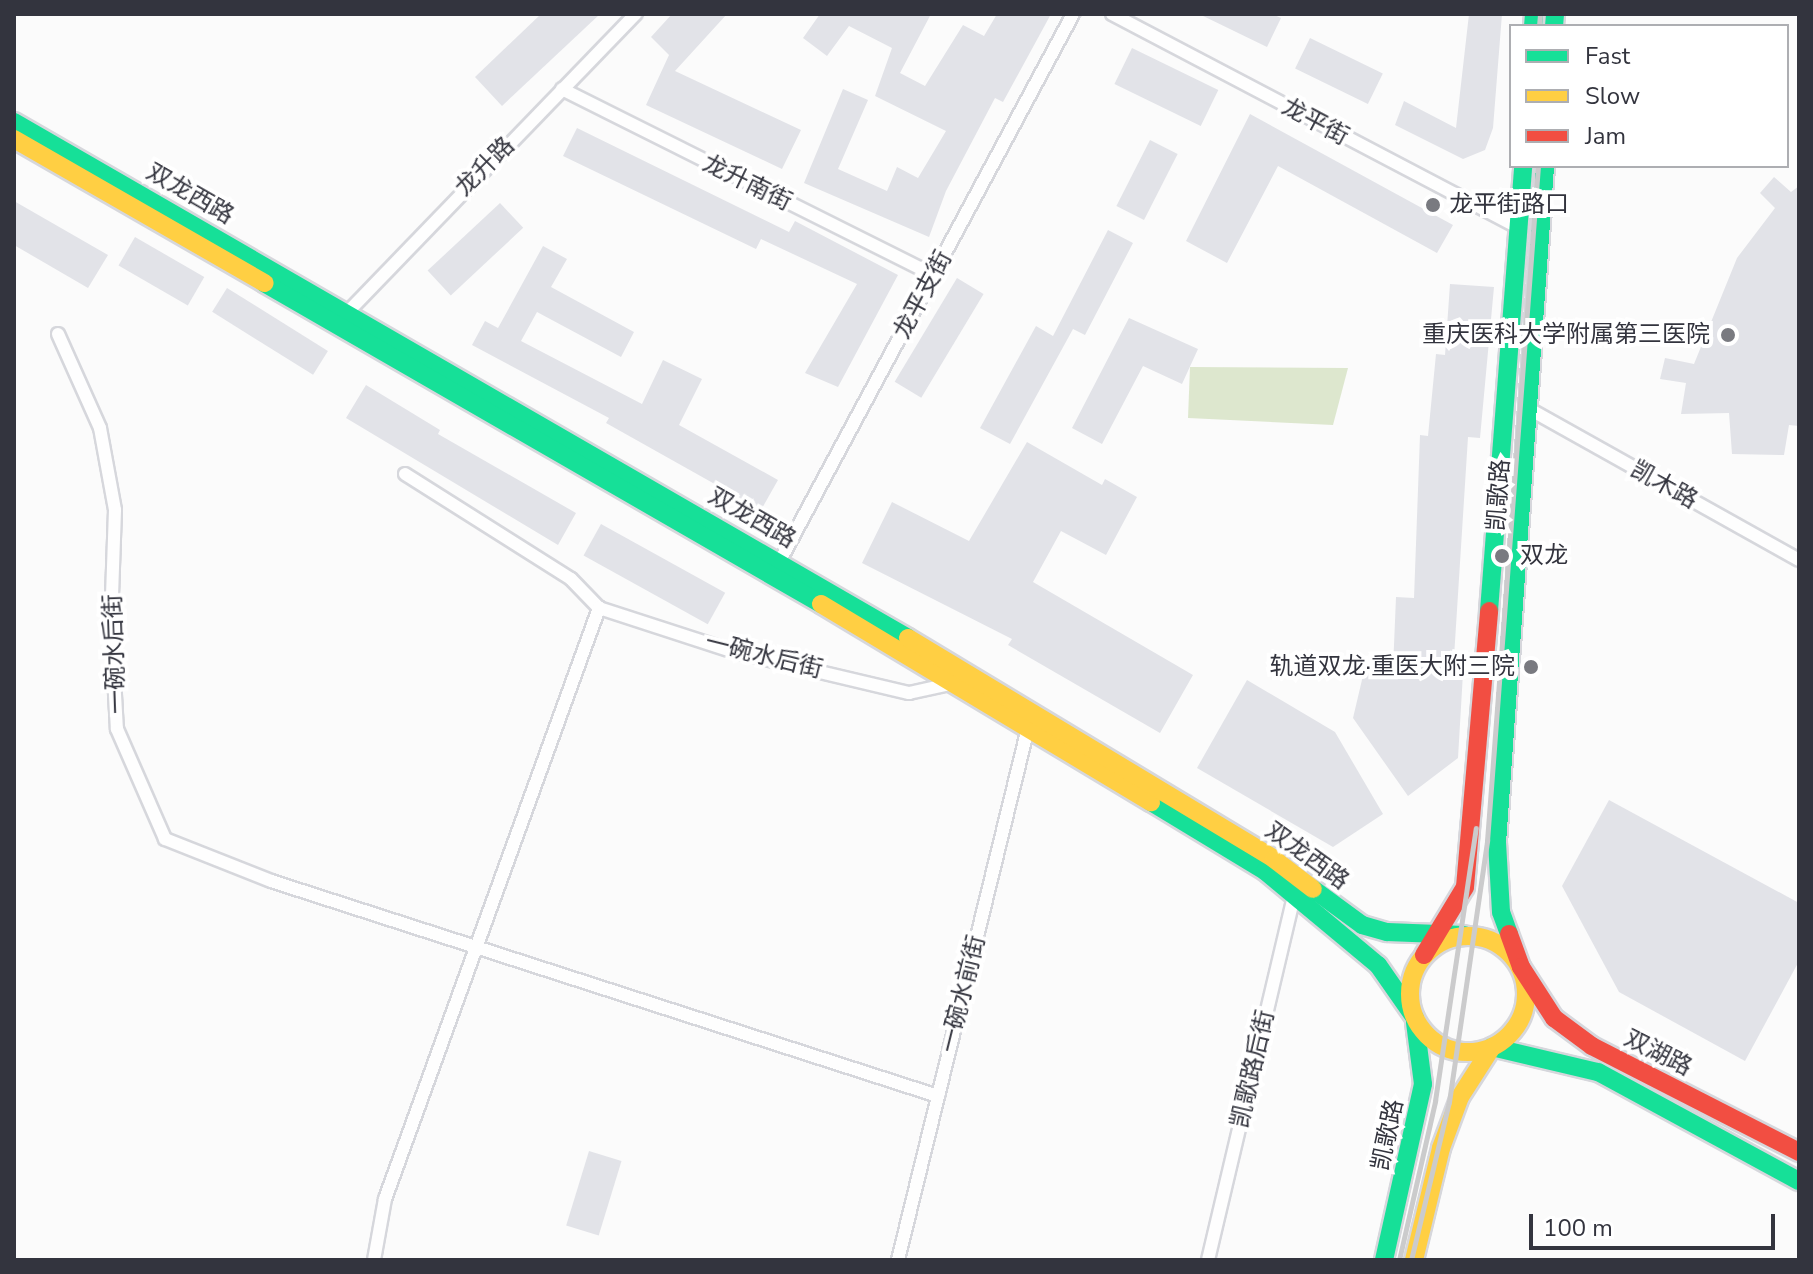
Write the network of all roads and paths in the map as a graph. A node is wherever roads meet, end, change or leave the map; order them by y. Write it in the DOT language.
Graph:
graph roads {
  1 [pos="636,14"];
  2 [pos="1073,14"];
  3 [pos="1112,14"];
  4 [pos="562,89"];
  5 [pos="14,122"];
  6 [pos="14,139"];
  7 [pos="1523,168"];
  8 [pos="1545,168"];
  9 [pos="1519,228"];
  10 [pos="934,275"];
  11 [pos="342,318"];
  12 [pos="58,334"];
  13 [pos="1529,409"];
  14 [pos="405,474"];
  15 [pos="1799,560"];
  16 [pos="776,568"];
  17 [pos="599,608"];
  18 [pos="954,683"];
  19 [pos="1028,728"];
  20 [pos="1297,886"];
  21 [pos="1437,934"];
  22 [pos="1464,935"];
  23 [pos="474,945"];
  24 [pos="1424,955"];
  25 [pos="1521,967"];
  26 [pos="1415,1018"];
  27 [pos="1492,1047"];
  28 [pos="938,1096"];
  29 [pos="1799,1152"];
  30 [pos="1799,1181"];
  31 [pos="374,1260"];
  32 [pos="898,1260"];
  33 [pos="1208,1260"];
  34 [pos="1384,1260"];
  35 [pos="1414,1260"];
  1 -- 4 [label="street, 龙升路"];
  2 -- 10 [label="street, 龙平支街"];
  3 -- 9 [label="street, 龙平街"];
  4 -- 10 [label="street, 龙升南街"];
  4 -- 11 [label="street, 龙升路"];
  5 -- 11 [label="main road, 双龙西路"];
  6 -- 11 [label="main road, 双龙西路"];
  7 -- 9 [label="main road, 凯歌路"];
  8 -- 13 [label="main road, 凯歌路"];
  9 -- 21 [label="main road, 凯歌路"];
  10 -- 16 [label="street, 龙平支街"];
  11 -- 16 [label="main road, 双龙西路"];
  12 -- 23 [label="street, 一碗水后街"];
  13 -- 15 [label="street, 凯木路"];
  13 -- 25 [label="main road, 凯歌路"];
  14 -- 17 [label="street"];
  16 -- 18 [label="main road, 双龙西路"];
  16 -- 20 [label="main road, 双龙西路"];
  17 -- 18 [label="street, 一碗水后街"];
  17 -- 23 [label="street"];
  18 -- 19 [label="main road, 双龙西路"];
  19 -- 20 [label="main road, 双龙西路"];
  19 -- 28 [label="street, 一碗水前街"];
  20 -- 21 [label="main road, 双龙西路"];
  20 -- 26 [label="main road, 双龙西路"];
  20 -- 33 [label="street, 凯歌路后街"];
  21 -- 22 [label="main road, 双龙西路"];
  21 -- 24 [label="main road, 凯歌路"];
  22 -- 24 [label="main road"];
  22 -- 25 [label="main road"];
  23 -- 28 [label="street, 一碗水后街"];
  23 -- 31 [label="street"];
  24 -- 26 [label="main road"];
  25 -- 27 [label="main road"];
  25 -- 29 [label="main road, 双湖路"];
  26 -- 27 [label="main road"];
  26 -- 34 [label="main road, 凯歌路"];
  27 -- 30 [label="main road, 双湖路"];
  27 -- 35 [label="main road"];
  28 -- 32 [label="street, 一碗水前街"];
}
